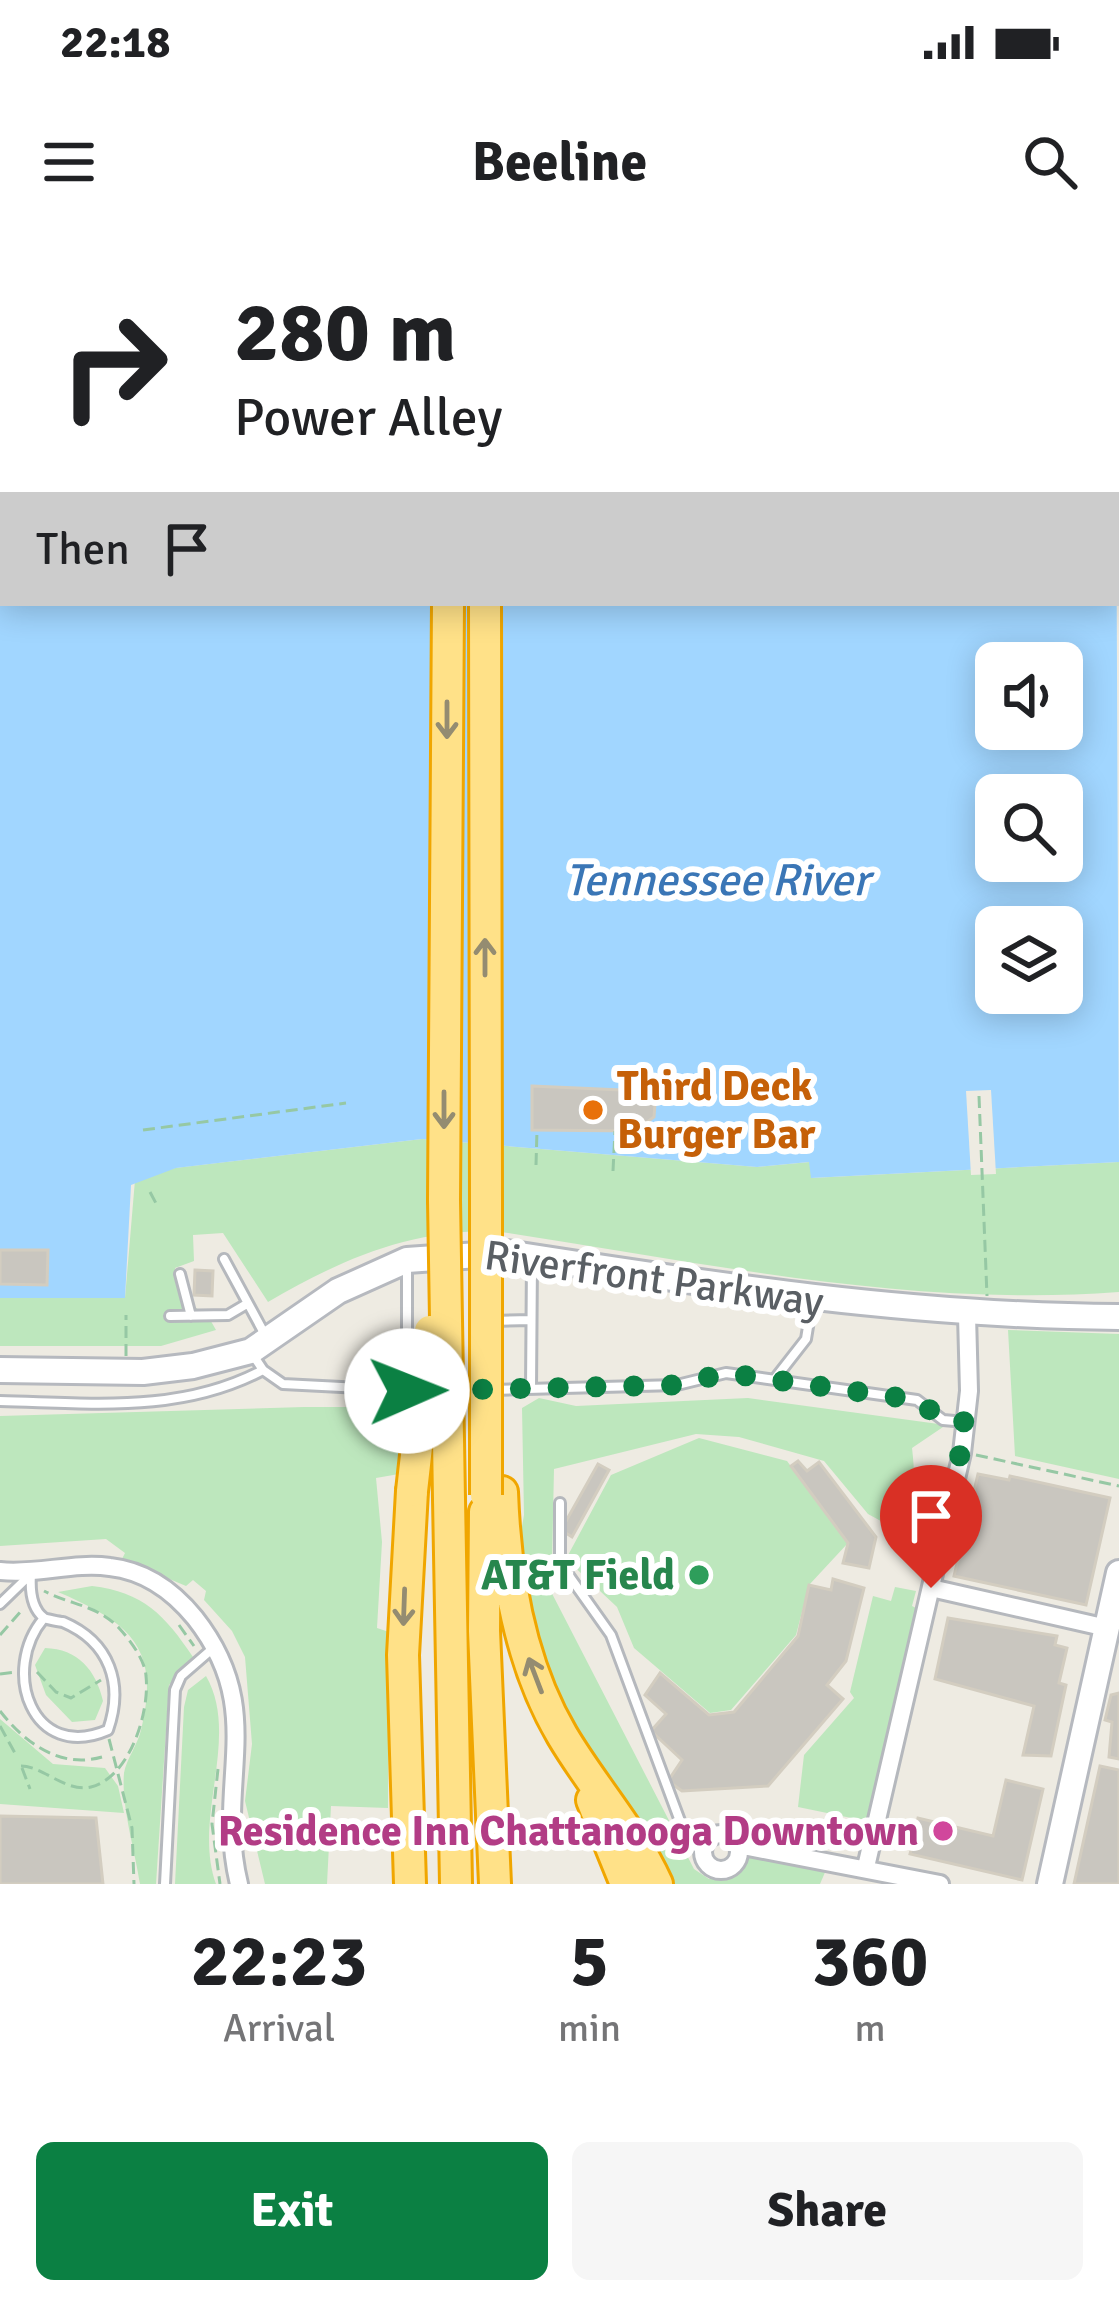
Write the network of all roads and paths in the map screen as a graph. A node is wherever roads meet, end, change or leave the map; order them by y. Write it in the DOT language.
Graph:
graph roads {
  1 [pos="448,606"];
  2 [pos="486,610"];
  3 [pos="979,1096"];
  4 [pos="346,1103"];
  5 [pos="143,1130"];
  6 [pos="537,1130"];
  7 [pos="615,1131"];
  8 [pos="536,1165"];
  9 [pos="613,1171"];
  10 [pos="150,1192"];
  11 [pos="444,1200"];
  12 [pos="158,1207"];
  13 [pos="532,1257"];
  14 [pos="224,1259"];
  15 [pos="407,1260"];
  16 [pos="180,1274"];
  17 [pos="812,1300"];
  18 [pos="245,1305"];
  19 [pos="977,1310"];
  20 [pos="126,1315"];
  21 [pos="170,1316"];
  22 [pos="191,1316"];
  23 [pos="1119,1317"];
  24 [pos="531,1320"];
  25 [pos="407,1321"];
  26 [pos="260,1354"];
  27 [pos="126,1358"];
  28 [pos="0,1370"];
  29 [pos="774,1380"];
  30 [pos="531,1389"];
  31 [pos="407,1391"];
  32 [pos="0,1401"];
  33 [pos="967,1422"];
  34 [pos="962,1453"];
  35 [pos="1119,1486"];
  36 [pos="494,1494"];
  37 [pos="560,1503"];
  38 [pos="0,1571"];
  39 [pos="1119,1573"];
  40 [pos="31,1574"];
  41 [pos="931,1588"];
  42 [pos="0,1604"];
  43 [pos="28,1607"];
  44 [pos="44,1618"];
  45 [pos="1113,1629"];
  46 [pos="0,1635"];
  47 [pos="217,1646"];
  48 [pos="31,1670"];
  49 [pos="19,1672"];
  50 [pos="0,1674"];
  51 [pos="115,1678"];
  52 [pos="0,1711"];
  53 [pos="0,1726"];
  54 [pos="108,1730"];
  55 [pos="562,1735"];
  56 [pos="0,1743"];
  57 [pos="10,1743"];
  58 [pos="16,1755"];
  59 [pos="103,1757"];
  60 [pos="116,1770"];
  61 [pos="30,1789"];
  62 [pos="704,1845"];
  63 [pos="738,1845"];
  64 [pos="868,1873"];
  65 [pos="134,1884"];
  66 [pos="165,1884"];
  67 [pos="239,1884"];
  68 [pos="410,1884"];
  69 [pos="457,1884"];
  70 [pos="495,1884"];
  71 [pos="626,1884"];
  72 [pos="657,1884"];
  73 [pos="940,1884"];
  74 [pos="1050,1884"];
  1 -- 11 [label="highway, one-way"];
  36 -- 2 [label="highway, one-way, bridge"];
  3 -- 19 [label="path"];
  4 -- 5 [label="path"];
  6 -- 8 [label="path"];
  7 -- 9 [label="path"];
  10 -- 12 [label="path"];
  11 -- 68 [label="highway, one-way, bridge"];
  11 -- 69 [label="highway, bridge"];
  13 -- 15 [label="main road, Riverfront Parkway"];
  13 -- 17 [label="main road, Riverfront Parkway"];
  13 -- 24 [label="lane"];
  14 -- 18 [label="lane"];
  15 -- 25 [label="lane"];
  15 -- 26 [label="main road, Riverfront Parkway"];
  16 -- 22 [label="lane"];
  17 -- 19 [label="main road, Riverfront Parkway"];
  17 -- 29 [label="lane"];
  18 -- 22 [label="lane"];
  18 -- 26 [label="lane"];
  19 -- 23 [label="main road, Riverfront Parkway"];
  19 -- 33 [label="street"];
  20 -- 27 [label="path"];
  21 -- 22 [label="lane"];
  24 -- 25 [label="lane"];
  24 -- 30 [label="lane"];
  25 -- 31 [label="lane"];
  26 -- 28 [label="main road, Riverfront Parkway"];
  26 -- 31 [label="lane"];
  26 -- 32 [label="lane"];
  29 -- 30 [label="lane"];
  29 -- 33 [label="lane"];
  30 -- 31 [label="lane"];
  33 -- 34 [label="street"];
  34 -- 35 [label="path"];
  34 -- 41 [label="street"];
  55 -- 36 [label="highway, one-way"];
  36 -- 70 [label="highway"];
  37 -- 62 [label="lane"];
  38 -- 40 [label="street"];
  39 -- 45 [label="main road"];
  40 -- 42 [label="lane"];
  40 -- 44 [label="lane"];
  40 -- 47 [label="street"];
  41 -- 45 [label="street"];
  41 -- 64 [label="street"];
  43 -- 46 [label="path"];
  44 -- 49 [label="lane"];
  44 -- 51 [label="lane"];
  45 -- 74 [label="main road"];
  47 -- 66 [label="lane"];
  47 -- 67 [label="street"];
  48 -- 51 [label="path"];
  49 -- 50 [label="path"];
  49 -- 54 [label="lane"];
  51 -- 54 [label="lane"];
  52 -- 59 [label="path"];
  53 -- 57 [label="path"];
  54 -- 60 [label="path"];
  55 -- 71 [label="highway"];
  55 -- 72 [label="highway"];
  56 -- 57 [label="path"];
  57 -- 58 [label="path"];
  60 -- 61 [label="path"];
  60 -- 65 [label="path"];
  62 -- 63 [label="street"];
  62 -- 63 [label="street"];
  63 -- 64 [label="street"];
  64 -- 73 [label="street"];
}
